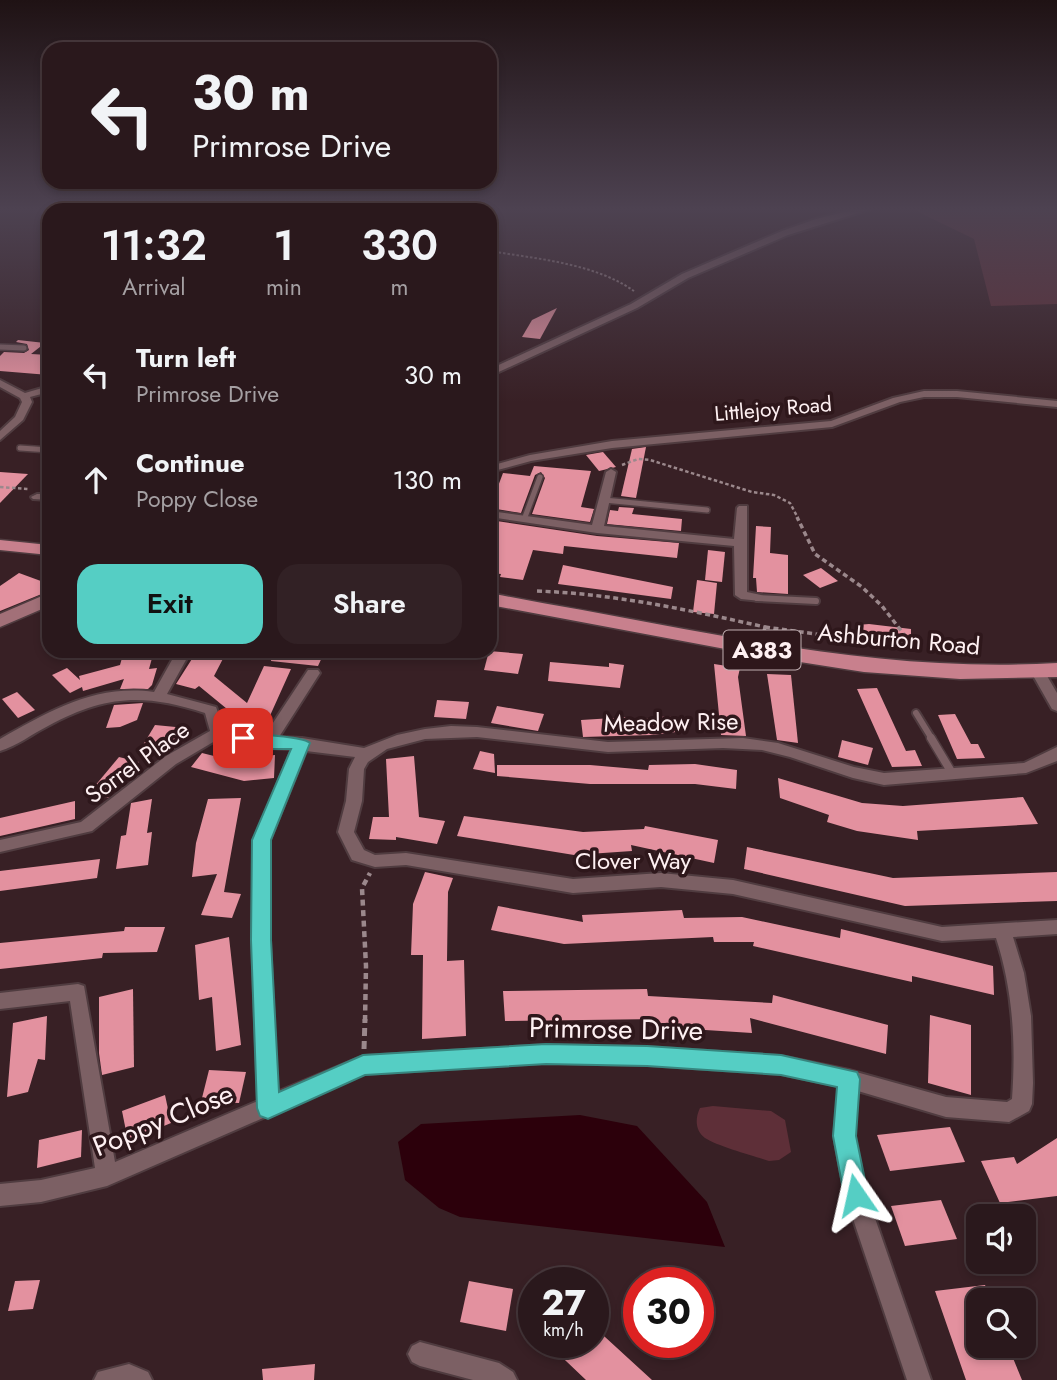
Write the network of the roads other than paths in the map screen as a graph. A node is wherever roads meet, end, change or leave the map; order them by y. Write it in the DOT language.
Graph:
graph roads {
  1 [pos="693,272"];
  2 [pos="0,347"];
  3 [pos="24,348"];
  4 [pos="497,370"];
  5 [pos="0,383"];
  6 [pos="42,391"];
  7 [pos="24,396"];
  8 [pos="1057,404"];
  9 [pos="0,437"];
  10 [pos="20,448"];
  11 [pos="42,450"];
  12 [pos="497,468"];
  13 [pos="611,472"];
  14 [pos="540,477"];
  15 [pos="604,500"];
  16 [pos="743,508"];
  17 [pos="707,510"];
  18 [pos="497,515"];
  19 [pos="525,517"];
  20 [pos="597,528"];
  21 [pos="740,543"];
  22 [pos="0,545"];
  23 [pos="42,549"];
  24 [pos="757,598"];
  25 [pos="497,600"];
  26 [pos="816,601"];
  27 [pos="42,602"];
  28 [pos="0,621"];
  29 [pos="180,658"];
  30 [pos="1047,671"];
  31 [pos="313,673"];
  32 [pos="158,698"];
  33 [pos="1057,706"];
  34 [pos="916,713"];
  35 [pos="218,733"];
  36 [pos="268,743"];
  37 [pos="302,743"];
  38 [pos="0,746"];
  39 [pos="1057,752"];
  40 [pos="366,754"];
  41 [pos="952,773"];
  42 [pos="0,846"];
  43 [pos="1057,926"];
  44 [pos="1002,931"];
  45 [pos="0,1001"];
  46 [pos="340,1075"];
  47 [pos="849,1079"];
  48 [pos="268,1108"];
  49 [pos="107,1175"];
  50 [pos="0,1195"];
  51 [pos="420,1354"];
  52 [pos="106,1380"];
  53 [pos="140,1380"];
  54 [pos="505,1380"];
  55 [pos="919,1380"];
  1 -- 4 [label="street"];
  2 -- 3 [label="lane"];
  5 -- 7 [label="street"];
  6 -- 7 [label="street"];
  7 -- 9 [label="street"];
  8 -- 12 [label="street, Littlejoy Road"];
  10 -- 11 [label="lane"];
  13 -- 15 [label="street"];
  14 -- 19 [label="lane"];
  15 -- 17 [label="lane"];
  15 -- 20 [label="street"];
  16 -- 21 [label="street"];
  18 -- 19 [label="street"];
  19 -- 20 [label="street"];
  20 -- 21 [label="street"];
  21 -- 24 [label="street"];
  22 -- 23 [label="main road"];
  24 -- 26 [label="lane"];
  25 -- 30 [label="main road, Ashburton Road / A383"];
  27 -- 28 [label="street"];
  29 -- 32 [label="street"];
  30 -- 33 [label="street"];
  31 -- 36 [label="street"];
  32 -- 35 [label="street"];
  32 -- 38 [label="street"];
  34 -- 41 [label="lane"];
  35 -- 36 [label="street"];
  35 -- 42 [label="street, Sorrel Place"];
  36 -- 37 [label="street"];
  37 -- 40 [label="street"];
  37 -- 48 [label="street"];
  39 -- 41 [label="street, Meadow Rise"];
  40 -- 41 [label="street, Meadow Rise"];
  40 -- 44 [label="street, Clover Way"];
  43 -- 44 [label="street, Clover Way"];
  44 -- 47 [label="street, Primrose Drive"];
  45 -- 49 [label="street"];
  46 -- 47 [label="street, Primrose Drive"];
  46 -- 48 [label="street, Poppy Close"];
  47 -- 55 [label="street"];
  48 -- 49 [label="street, Poppy Close"];
  49 -- 50 [label="street, Poppy Close"];
  51 -- 54 [label="street"];
  52 -- 53 [label="street"];
}
